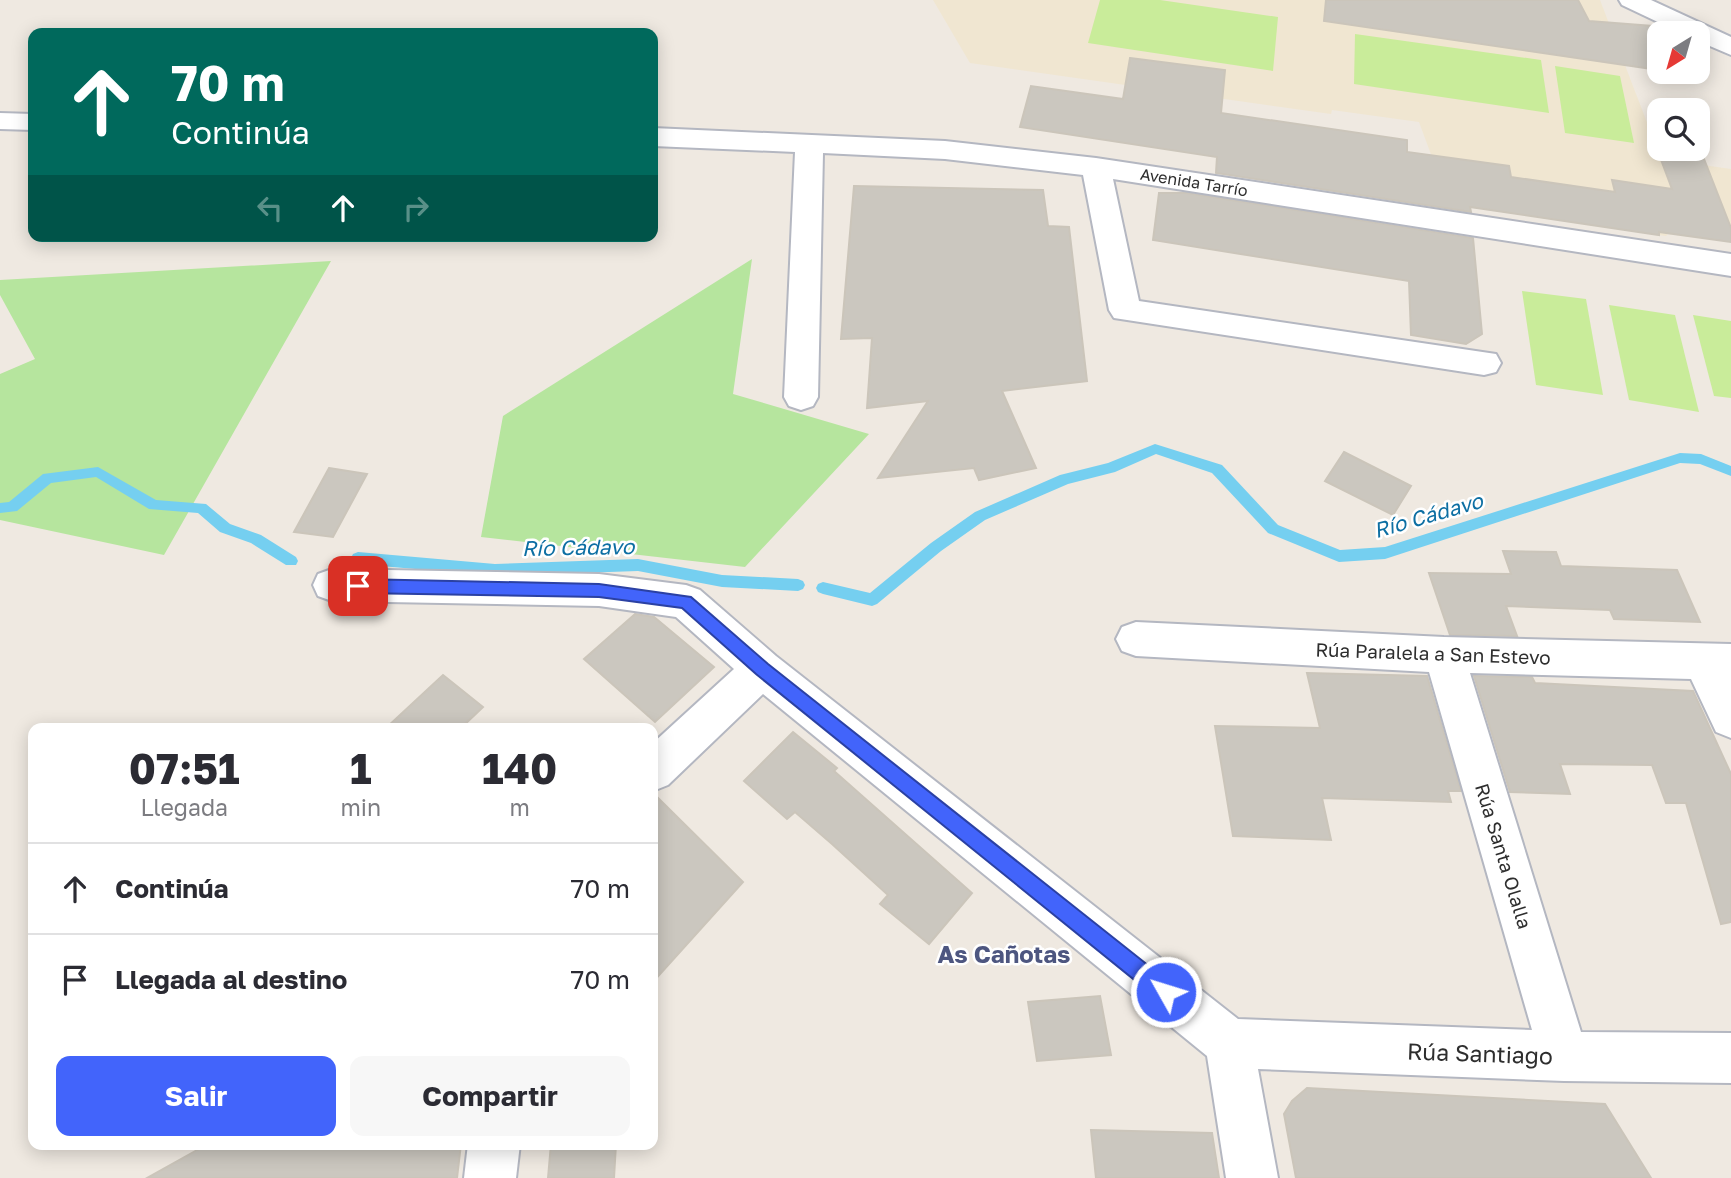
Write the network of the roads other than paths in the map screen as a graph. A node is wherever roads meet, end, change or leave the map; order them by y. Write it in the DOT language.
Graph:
graph roads {
  1 [pos="1630,0"];
  2 [pos="1731,47"];
  3 [pos="0,121"];
  4 [pos="28,122"];
  5 [pos="658,136"];
  6 [pos="809,142"];
  7 [pos="1096,167"];
  8 [pos="1731,265"];
  9 [pos="1484,363"];
  10 [pos="801,397"];
  11 [pos="332,586"];
  12 [pos="1136,639"];
  13 [pos="1444,655"];
  14 [pos="1717,662"];
  15 [pos="762,669"];
  16 [pos="1731,719"];
  17 [pos="658,766"];
  18 [pos="1229,1043"];
  19 [pos="1564,1056"];
  20 [pos="1731,1058"];
  21 [pos="493,1150"];
  22 [pos="489,1178"];
  23 [pos="1252,1178"];
  1 -- 2 [label="street"];
  3 -- 4 [label="street"];
  5 -- 6 [label="street, Avenida Tarrío"];
  6 -- 7 [label="street, Avenida Tarrío"];
  6 -- 10 [label="street"];
  7 -- 8 [label="street, Avenida Tarrío"];
  7 -- 9 [label="street"];
  11 -- 15 [label="street"];
  12 -- 13 [label="street, Rúa Paralela a San Estevo"];
  13 -- 14 [label="street, Rúa Paralela a San Estevo"];
  13 -- 19 [label="street, Rúa Santa Olalla"];
  14 -- 16 [label="street"];
  15 -- 17 [label="street"];
  15 -- 18 [label="street"];
  18 -- 19 [label="street, Rúa Santiago"];
  18 -- 23 [label="street"];
  19 -- 20 [label="street, Rúa Santiago"];
  21 -- 22 [label="street"];
}
